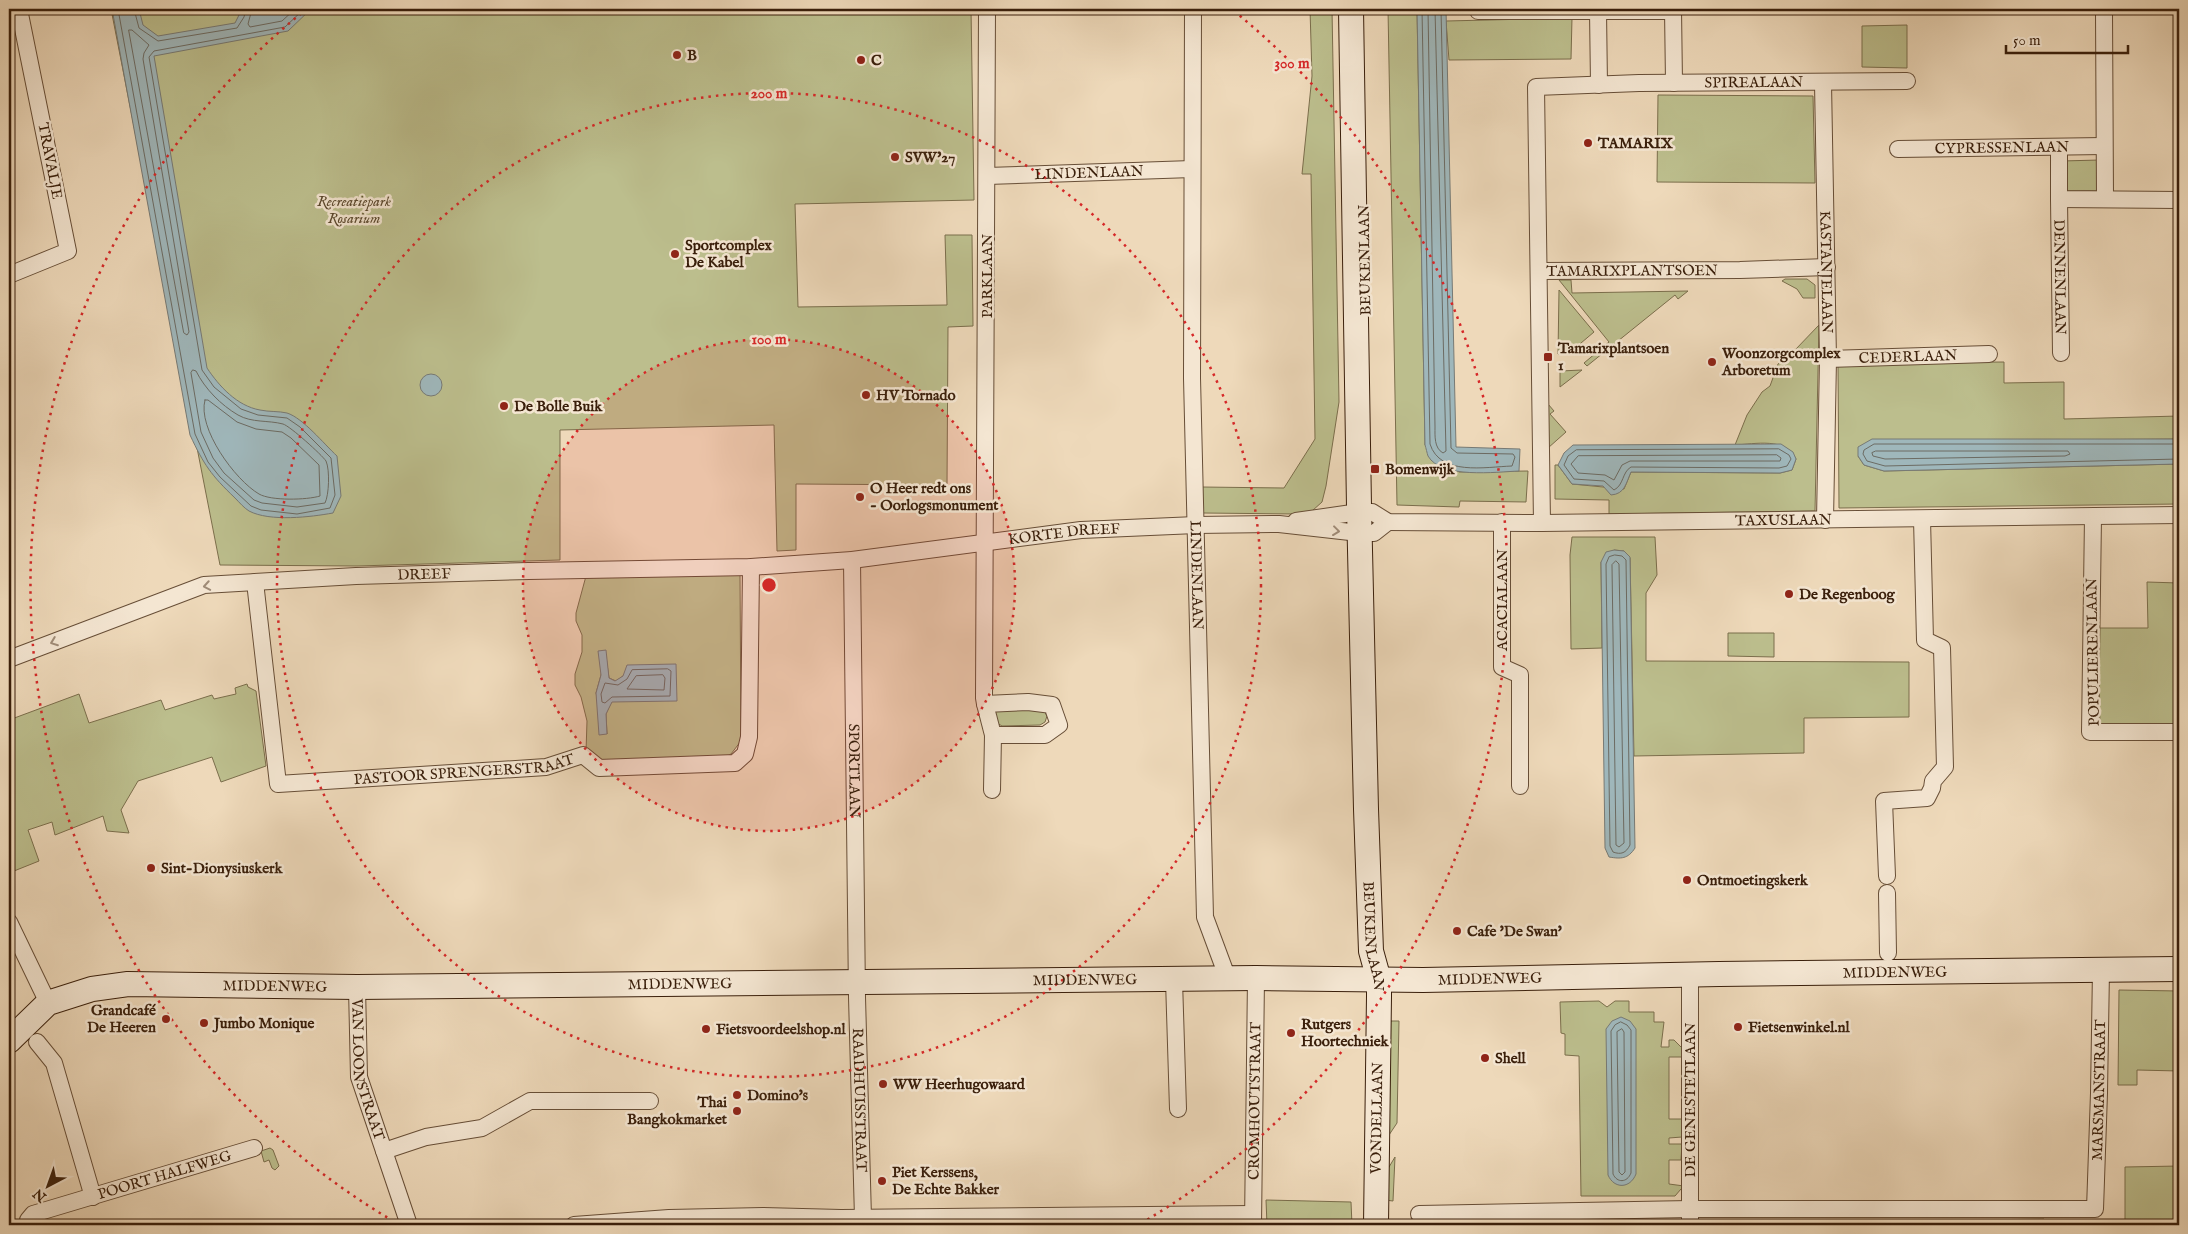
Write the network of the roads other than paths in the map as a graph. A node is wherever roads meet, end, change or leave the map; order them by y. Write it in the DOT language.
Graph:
graph roads {
  1 [pos="19,9"];
  2 [pos="987,9"];
  3 [pos="1194,9"];
  4 [pos="1351,9"];
  5 [pos="1361,9"];
  6 [pos="1478,10"];
  7 [pos="1673,10"];
  8 [pos="1598,11"];
  9 [pos="2104,12"];
  10 [pos="1907,81"];
  11 [pos="1674,83"];
  12 [pos="1823,83"];
  13 [pos="1599,85"];
  14 [pos="2104,146"];
  15 [pos="2059,147"];
  16 [pos="1898,149"];
  17 [pos="1192,169"];
  18 [pos="987,176"];
  19 [pos="2105,198"];
  20 [pos="2059,199"];
  21 [pos="2179,200"];
  22 [pos="1827,267"];
  23 [pos="1540,271"];
  24 [pos="9,274"];
  25 [pos="2061,353"];
  26 [pos="1989,354"];
  27 [pos="1828,359"];
  28 [pos="2179,515"];
  29 [pos="2093,517"];
  30 [pos="1922,519"];
  31 [pos="1825,520"];
  32 [pos="1369,522"];
  33 [pos="1502,522"];
  34 [pos="1542,522"];
  35 [pos="1196,525"];
  36 [pos="984,543"];
  37 [pos="852,560"];
  38 [pos="751,567"];
  39 [pos="255,582"];
  40 [pos="9,659"];
  41 [pos="985,704"];
  42 [pos="2179,732"];
  43 [pos="993,735"];
  44 [pos="1520,786"];
  45 [pos="992,790"];
  46 [pos="1887,876"];
  47 [pos="1887,893"];
  48 [pos="9,922"];
  49 [pos="1888,953"];
  50 [pos="2179,969"];
  51 [pos="2101,970"];
  52 [pos="1690,974"];
  53 [pos="1228,978"];
  54 [pos="1256,978"];
  55 [pos="1174,980"];
  56 [pos="1379,980"];
  57 [pos="857,982"];
  58 [pos="357,987"];
  59 [pos="48,1003"];
  60 [pos="9,1041"];
  61 [pos="37,1042"];
  62 [pos="650,1101"];
  63 [pos="1178,1109"];
  64 [pos="254,1148"];
  65 [pos="384,1151"];
  66 [pos="93,1197"];
  67 [pos="1690,1209"];
  68 [pos="1419,1214"];
  69 [pos="863,1218"];
  70 [pos="28,1220"];
  71 [pos="764,1220"];
  72 [pos="1253,1220"];
  73 [pos="669,1221"];
  74 [pos="1002,1221"];
  75 [pos="409,1225"];
  76 [pos="575,1225"];
  77 [pos="1376,1225"];
  78 [pos="1690,1225"];
  1 -- 24 [label="street, TRAVALJE"];
  2 -- 18 [label="street, PARKLAAN"];
  3 -- 17 [label="street, LINDENLAAN"];
  4 -- 32 [label="street, BEUKENLAAN"];
  5 -- 32 [label="street, BEUKENLAAN"];
  6 -- 8 [label="street"];
  7 -- 8 [label="street"];
  7 -- 11 [label="street"];
  8 -- 13 [label="street"];
  9 -- 14 [label="street"];
  10 -- 12 [label="street, SPIREALAAN"];
  11 -- 12 [label="street, SPIREALAAN"];
  11 -- 13 [label="street, SPIREALAAN"];
  12 -- 22 [label="street, KASTANJELAAN"];
  13 -- 23 [label="street, SPIREALAAN"];
  14 -- 15 [label="street, CYPRESSENLAAN"];
  14 -- 19 [label="street"];
  15 -- 16 [label="street, CYPRESSENLAAN"];
  15 -- 20 [label="street, DENNENLAAN"];
  17 -- 18 [label="street, LINDENLAAN"];
  17 -- 35 [label="street, LINDENLAAN"];
  18 -- 36 [label="street, PARKLAAN"];
  19 -- 20 [label="street"];
  19 -- 21 [label="street"];
  20 -- 25 [label="street, DENNENLAAN"];
  22 -- 23 [label="street, TAMARIXPLANTSOEN"];
  22 -- 27 [label="street, KASTANJELAAN"];
  23 -- 34 [label="street, TAMARIXPLANTSOEN"];
  26 -- 27 [label="street, CEDERLAAN"];
  27 -- 31 [label="street, KASTANJELAAN"];
  28 -- 29 [label="street, TAXUSLAAN"];
  29 -- 30 [label="street, TAXUSLAAN"];
  29 -- 42 [label="street, POPULIERENLAAN"];
  30 -- 31 [label="street, TAXUSLAAN"];
  30 -- 46 [label="street"];
  31 -- 34 [label="street, TAXUSLAAN"];
  32 -- 33 [label="street, TAXUSLAAN"];
  32 -- 35 [label="street, KORTE DREEF"];
  32 -- 56 [label="street, BEUKENLAAN"];
  33 -- 34 [label="street, TAXUSLAAN"];
  33 -- 44 [label="street, ACACIALAAN"];
  35 -- 36 [label="street, KORTE DREEF"];
  35 -- 53 [label="street, LINDENLAAN"];
  36 -- 37 [label="street, KORTE DREEF"];
  36 -- 41 [label="street, PARKLAAN"];
  37 -- 38 [label="street, DREEF"];
  37 -- 57 [label="street, SPORTLAAN"];
  38 -- 39 [label="street, DREEF"];
  38 -- 39 [label="street, PASTOOR SPRENGERSTRAAT"];
  39 -- 40 [label="street, DREEF, one-way"];
  41 -- 43 [label="street, PARKLAAN"];
  41 -- 43 [label="street"];
  43 -- 45 [label="street, PARKLAAN"];
  47 -- 49 [label="street"];
  48 -- 59 [label="street"];
  50 -- 51 [label="street, MIDDENWEG"];
  51 -- 52 [label="street, MIDDENWEG"];
  51 -- 67 [label="street, MARSMANSTRAAT"];
  52 -- 56 [label="street, MIDDENWEG"];
  52 -- 67 [label="street, DE GENESTETLAAN"];
  53 -- 54 [label="street, MIDDENWEG"];
  53 -- 55 [label="street, MIDDENWEG"];
  54 -- 56 [label="street, MIDDENWEG"];
  54 -- 72 [label="street, CROMHOUTSTRAAT"];
  55 -- 57 [label="street, MIDDENWEG"];
  55 -- 63 [label="street"];
  56 -- 77 [label="street, VONDELLAAN"];
  57 -- 58 [label="street, MIDDENWEG"];
  57 -- 69 [label="street, RAADHUISSTRAAT"];
  58 -- 59 [label="street, MIDDENWEG"];
  58 -- 65 [label="street, VAN LOONSTRAAT"];
  59 -- 60 [label="street, MIDDENWEG"];
  61 -- 66 [label="street"];
  62 -- 65 [label="street, VAN LOONSTRAAT"];
  64 -- 66 [label="street, POORT HALFWEG"];
  65 -- 75 [label="street, VAN LOONSTRAAT"];
  66 -- 70 [label="street, POORT HALFWEG"];
  67 -- 68 [label="street"];
  67 -- 78 [label="street, DE GENESTETLAAN"];
  69 -- 71 [label="street"];
  69 -- 74 [label="street"];
  71 -- 73 [label="street"];
  72 -- 74 [label="street"];
  73 -- 76 [label="street"];
}
